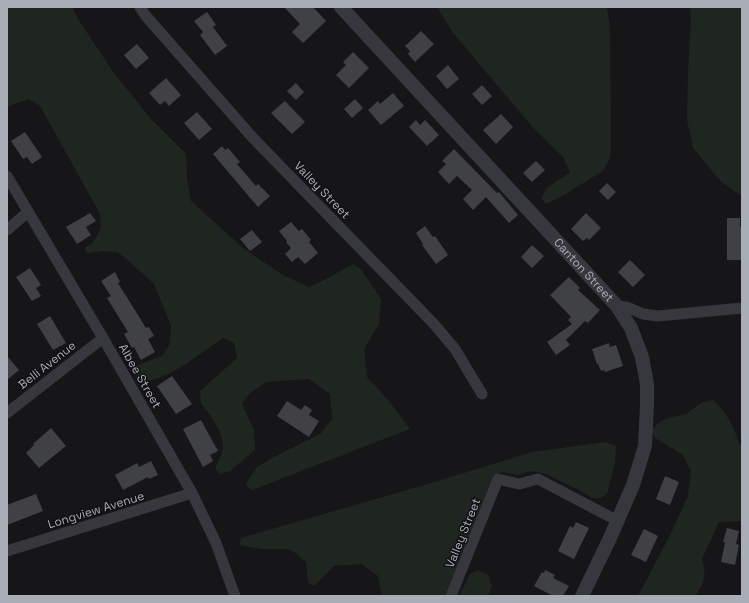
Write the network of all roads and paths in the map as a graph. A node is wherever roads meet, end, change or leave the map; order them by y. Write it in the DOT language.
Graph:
graph roads {
  1 [pos="140,7"];
  2 [pos="341,7"];
  3 [pos="7,176"];
  4 [pos="28,212"];
  5 [pos="7,230"];
  6 [pos="617,306"];
  7 [pos="742,308"];
  8 [pos="103,338"];
  9 [pos="482,394"];
  10 [pos="7,413"];
  11 [pos="192,493"];
  12 [pos="618,520"];
  13 [pos="7,551"];
  14 [pos="235,596"];
  15 [pos="451,596"];
  16 [pos="582,596"];
  1 -- 9 [label="street, Valley Street"];
  2 -- 6 [label="street, Canton Street"];
  3 -- 4 [label="street, Albee Street"];
  4 -- 5 [label="street"];
  4 -- 8 [label="street, Albee Street"];
  6 -- 7 [label="street"];
  6 -- 12 [label="street, Canton Street"];
  8 -- 10 [label="street, Belli Avenue"];
  8 -- 11 [label="street, Albee Street"];
  11 -- 13 [label="street, Longview Avenue"];
  11 -- 14 [label="street, Albee Street"];
  12 -- 15 [label="street, Valley Street"];
  12 -- 16 [label="street, Canton Street"];
}
